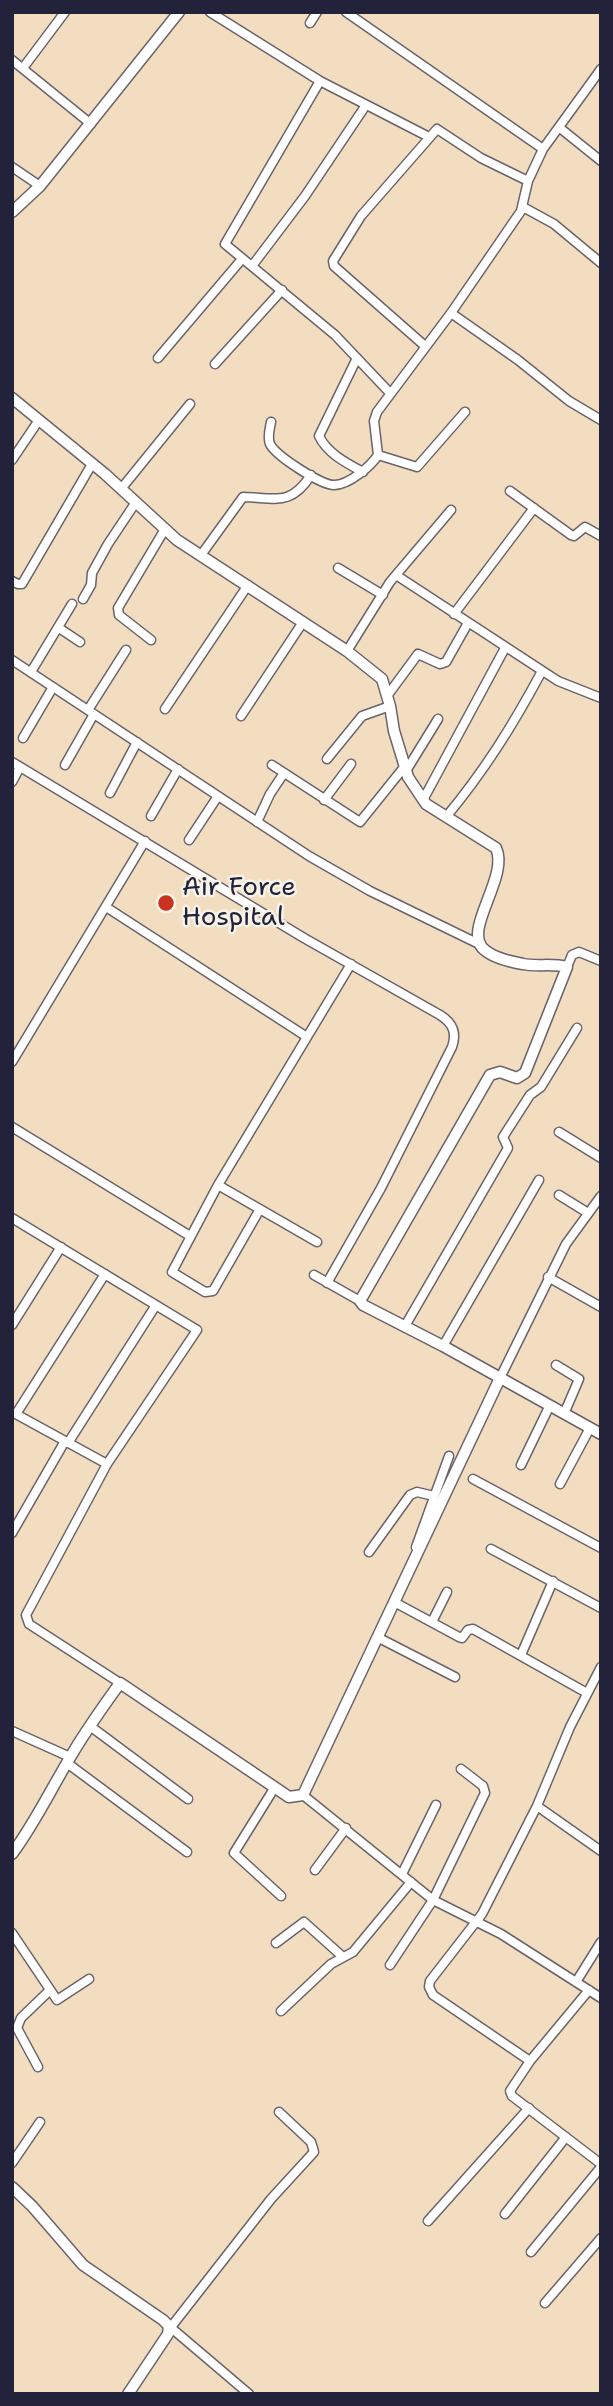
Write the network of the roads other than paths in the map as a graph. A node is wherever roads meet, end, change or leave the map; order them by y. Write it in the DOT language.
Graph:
graph roads {
  1 [pos="65,12"];
  2 [pos="179,12"];
  3 [pos="211,12"];
  4 [pos="317,12"];
  5 [pos="346,12"];
  6 [pos="310,23"];
  7 [pos="12,60"];
  8 [pos="23,68"];
  9 [pos="601,69"];
  10 [pos="320,80"];
  11 [pos="366,104"];
  12 [pos="91,124"];
  13 [pos="560,128"];
  14 [pos="429,137"];
  15 [pos="543,149"];
  16 [pos="601,161"];
  17 [pos="12,167"];
  18 [pos="528,181"];
  19 [pos="40,186"];
  20 [pos="523,207"];
  21 [pos="12,212"];
  22 [pos="242,259"];
  23 [pos="601,263"];
  24 [pos="252,267"];
  25 [pos="282,290"];
  26 [pos="451,313"];
  27 [pos="425,346"];
  28 [pos="357,358"];
  29 [pos="158,359"];
  30 [pos="215,364"];
  31 [pos="390,393"];
  32 [pos="12,398"];
  33 [pos="190,404"];
  34 [pos="465,412"];
  35 [pos="39,420"];
  36 [pos="601,420"];
  37 [pos="271,422"];
  38 [pos="378,454"];
  39 [pos="12,460"];
  40 [pos="92,464"];
  41 [pos="363,472"];
  42 [pos="311,475"];
  43 [pos="121,489"];
  44 [pos="510,491"];
  45 [pos="136,502"];
  46 [pos="534,508"];
  47 [pos="451,510"];
  48 [pos="165,529"];
  49 [pos="601,536"];
  50 [pos="201,555"];
  51 [pos="338,568"];
  52 [pos="396,575"];
  53 [pos="12,582"];
  54 [pos="248,585"];
  55 [pos="383,595"];
  56 [pos="83,598"];
  57 [pos="72,604"];
  58 [pos="454,614"];
  59 [pos="303,622"];
  60 [pos="468,623"];
  61 [pos="59,628"];
  62 [pos="151,640"];
  63 [pos="80,642"];
  64 [pos="505,648"];
  65 [pos="126,650"];
  66 [pos="347,650"];
  67 [pos="12,660"];
  68 [pos="542,671"];
  69 [pos="31,673"];
  70 [pos="53,687"];
  71 [pos="601,698"];
  72 [pos="389,701"];
  73 [pos="165,709"];
  74 [pos="91,712"];
  75 [pos="242,716"];
  76 [pos="438,719"];
  77 [pos="23,738"];
  78 [pos="137,742"];
  79 [pos="327,759"];
  80 [pos="16,764"];
  81 [pos="351,764"];
  82 [pos="65,765"];
  83 [pos="272,765"];
  84 [pos="178,769"];
  85 [pos="406,769"];
  86 [pos="284,773"];
  87 [pos="12,782"];
  88 [pos="110,793"];
  89 [pos="218,796"];
  90 [pos="324,800"];
  91 [pos="423,800"];
  92 [pos="151,816"];
  93 [pos="446,817"];
  94 [pos="257,822"];
  95 [pos="145,841"];
  96 [pos="189,841"];
  97 [pos="106,907"];
  98 [pos="479,944"];
  99 [pos="601,961"];
  100 [pos="351,964"];
  101 [pos="566,967"];
  102 [pos="577,1028"];
  103 [pos="307,1037"];
  104 [pos="12,1062"];
  105 [pos="12,1127"];
  106 [pos="559,1132"];
  107 [pos="601,1158"];
  108 [pos="539,1180"];
  109 [pos="218,1185"];
  110 [pos="559,1195"];
  111 [pos="601,1196"];
  112 [pos="260,1209"];
  113 [pos="588,1213"];
  114 [pos="12,1218"];
  115 [pos="190,1236"];
  116 [pos="317,1242"];
  117 [pos="61,1247"];
  118 [pos="105,1274"];
  119 [pos="314,1275"];
  120 [pos="548,1277"];
  121 [pos="327,1283"];
  122 [pos="360,1301"];
  123 [pos="156,1305"];
  124 [pos="601,1307"];
  125 [pos="12,1325"];
  126 [pos="405,1326"];
  127 [pos="443,1346"];
  128 [pos="556,1366"];
  129 [pos="500,1378"];
  130 [pos="550,1405"];
  131 [pos="14,1413"];
  132 [pos="564,1413"];
  133 [pos="590,1428"];
  134 [pos="601,1434"];
  135 [pos="66,1442"];
  136 [pos="449,1456"];
  137 [pos="107,1464"];
  138 [pos="521,1465"];
  139 [pos="473,1479"];
  140 [pos="560,1484"];
  141 [pos="434,1496"];
  142 [pos="12,1533"];
  143 [pos="601,1548"];
  144 [pos="491,1549"];
  145 [pos="415,1550"];
  146 [pos="369,1552"];
  147 [pos="553,1581"];
  148 [pos="447,1592"];
  149 [pos="396,1603"];
  150 [pos="601,1608"];
  151 [pos="432,1622"];
  152 [pos="379,1637"];
  153 [pos="521,1655"];
  154 [pos="601,1667"];
  155 [pos="455,1677"];
  156 [pos="120,1683"];
  157 [pos="587,1693"];
  158 [pos="90,1726"];
  159 [pos="12,1731"];
  160 [pos="69,1760"];
  161 [pos="461,1769"];
  162 [pos="275,1787"];
  163 [pos="303,1795"];
  164 [pos="188,1799"];
  165 [pos="436,1805"];
  166 [pos="537,1806"];
  167 [pos="346,1828"];
  168 [pos="601,1851"];
  169 [pos="187,1853"];
  170 [pos="12,1854"];
  171 [pos="315,1870"];
  172 [pos="402,1874"];
  173 [pos="411,1882"];
  174 [pos="281,1896"];
  175 [pos="433,1900"];
  176 [pos="476,1919"];
  177 [pos="12,1933"];
  178 [pos="601,1942"];
  179 [pos="276,1943"];
  180 [pos="343,1957"];
  181 [pos="390,1965"];
  182 [pos="89,1979"];
  183 [pos="576,1982"];
  184 [pos="589,1990"];
  185 [pos="49,1991"];
  186 [pos="601,1998"];
  187 [pos="281,2011"];
  188 [pos="530,2060"];
  189 [pos="37,2067"];
  190 [pos="529,2109"];
  191 [pos="279,2112"];
  192 [pos="40,2122"];
  193 [pos="566,2137"];
  194 [pos="12,2163"];
  195 [pos="601,2165"];
  196 [pos="12,2187"];
  197 [pos="505,2214"];
  198 [pos="428,2221"];
  199 [pos="601,2238"];
  200 [pos="531,2252"];
  201 [pos="545,2303"];
  202 [pos="170,2327"];
  203 [pos="128,2394"];
  204 [pos="249,2394"];
  1 -- 8 [label="street"];
  2 -- 12 [label="street"];
  3 -- 10 [label="street"];
  4 -- 6 [label="street"];
  5 -- 15 [label="street"];
  7 -- 8 [label="street"];
  8 -- 12 [label="street"];
  9 -- 13 [label="street"];
  10 -- 11 [label="street"];
  10 -- 22 [label="street"];
  11 -- 14 [label="street"];
  11 -- 24 [label="street"];
  12 -- 19 [label="street"];
  13 -- 15 [label="street"];
  13 -- 16 [label="street"];
  14 -- 18 [label="street"];
  14 -- 27 [label="street"];
  15 -- 18 [label="street"];
  17 -- 19 [label="street"];
  18 -- 20 [label="street"];
  19 -- 21 [label="street"];
  20 -- 23 [label="street"];
  20 -- 26 [label="street"];
  22 -- 24 [label="street"];
  22 -- 29 [label="street"];
  24 -- 25 [label="street"];
  25 -- 28 [label="street"];
  25 -- 30 [label="street"];
  26 -- 27 [label="street"];
  26 -- 36 [label="street"];
  27 -- 31 [label="street"];
  28 -- 31 [label="street"];
  28 -- 41 [label="street"];
  31 -- 38 [label="street"];
  32 -- 35 [label="street"];
  33 -- 43 [label="street"];
  34 -- 38 [label="street"];
  35 -- 39 [label="street"];
  35 -- 40 [label="street"];
  37 -- 42 [label="street"];
  38 -- 41 [label="street"];
  40 -- 43 [label="street"];
  40 -- 53 [label="street"];
  41 -- 42 [label="street"];
  42 -- 50 [label="street"];
  43 -- 45 [label="street"];
  44 -- 46 [label="street"];
  45 -- 48 [label="street"];
  45 -- 56 [label="street"];
  46 -- 49 [label="street"];
  46 -- 58 [label="street"];
  47 -- 52 [label="street"];
  48 -- 50 [label="street"];
  48 -- 62 [label="street"];
  50 -- 54 [label="street"];
  51 -- 55 [label="street"];
  52 -- 55 [label="street"];
  52 -- 58 [label="street"];
  54 -- 59 [label="street"];
  54 -- 73 [label="street"];
  55 -- 66 [label="street"];
  57 -- 61 [label="street"];
  58 -- 60 [label="street"];
  59 -- 66 [label="street"];
  59 -- 75 [label="street"];
  60 -- 64 [label="street"];
  60 -- 72 [label="street"];
  61 -- 63 [label="street"];
  61 -- 69 [label="street"];
  64 -- 68 [label="street"];
  64 -- 91 [label="street"];
  65 -- 74 [label="street"];
  66 -- 72 [label="street"];
  67 -- 69 [label="street"];
  68 -- 71 [label="street"];
  68 -- 93 [label="street"];
  69 -- 70 [label="street"];
  70 -- 74 [label="street"];
  70 -- 77 [label="street"];
  72 -- 79 [label="street"];
  72 -- 85 [label="street"];
  74 -- 78 [label="street"];
  74 -- 82 [label="street"];
  76 -- 85 [label="street"];
  78 -- 84 [label="street"];
  78 -- 88 [label="street"];
  80 -- 87 [label="street"];
  80 -- 95 [label="street"];
  81 -- 90 [label="street"];
  83 -- 86 [label="street"];
  84 -- 89 [label="street"];
  84 -- 92 [label="street"];
  85 -- 90 [label="street"];
  85 -- 91 [label="street"];
  86 -- 90 [label="street"];
  86 -- 94 [label="street"];
  89 -- 94 [label="street"];
  89 -- 96 [label="street"];
  91 -- 93 [label="street"];
  93 -- 98 [label="street"];
  94 -- 98 [label="street"];
  95 -- 97 [label="street"];
  95 -- 100 [label="street"];
  97 -- 103 [label="street"];
  97 -- 104 [label="street"];
  98 -- 101 [label="street"];
  99 -- 101 [label="street"];
  100 -- 103 [label="street"];
  100 -- 121 [label="street"];
  101 -- 122 [label="street"];
  102 -- 126 [label="street"];
  103 -- 109 [label="street"];
  105 -- 115 [label="street"];
  106 -- 107 [label="street"];
  108 -- 127 [label="street"];
  109 -- 112 [label="street"];
  109 -- 115 [label="street"];
  110 -- 113 [label="street"];
  111 -- 113 [label="street"];
  112 -- 115 [label="street"];
  112 -- 116 [label="street"];
  113 -- 120 [label="street"];
  114 -- 117 [label="street"];
  117 -- 118 [label="street"];
  117 -- 125 [label="street"];
  118 -- 123 [label="street"];
  118 -- 131 [label="street"];
  119 -- 121 [label="street"];
  120 -- 124 [label="street"];
  120 -- 129 [label="street"];
  121 -- 122 [label="street"];
  122 -- 126 [label="street"];
  123 -- 135 [label="street"];
  123 -- 137 [label="street"];
  126 -- 127 [label="street"];
  127 -- 129 [label="street"];
  128 -- 132 [label="street"];
  129 -- 130 [label="street"];
  129 -- 149 [label="street"];
  130 -- 132 [label="street"];
  130 -- 138 [label="street"];
  131 -- 135 [label="street"];
  132 -- 133 [label="street"];
  133 -- 134 [label="street"];
  133 -- 140 [label="street"];
  135 -- 137 [label="street"];
  135 -- 142 [label="street"];
  136 -- 141 [label="street"];
  137 -- 156 [label="street"];
  139 -- 143 [label="street"];
  141 -- 145 [label="street"];
  141 -- 146 [label="street"];
  144 -- 147 [label="street"];
  147 -- 150 [label="street"];
  147 -- 153 [label="street"];
  148 -- 151 [label="street"];
  149 -- 151 [label="street"];
  149 -- 152 [label="street"];
  151 -- 153 [label="street"];
  152 -- 155 [label="street"];
  152 -- 163 [label="street"];
  153 -- 157 [label="street"];
  154 -- 157 [label="street"];
  156 -- 158 [label="street"];
  156 -- 162 [label="street"];
  157 -- 166 [label="street"];
  158 -- 160 [label="street"];
  158 -- 164 [label="street"];
  159 -- 160 [label="street"];
  160 -- 169 [label="street"];
  160 -- 170 [label="street"];
  161 -- 175 [label="street"];
  162 -- 163 [label="street"];
  162 -- 174 [label="street"];
  163 -- 167 [label="street"];
  165 -- 172 [label="street"];
  166 -- 168 [label="street"];
  166 -- 176 [label="street"];
  167 -- 171 [label="street"];
  167 -- 172 [label="street"];
  172 -- 173 [label="street"];
  173 -- 175 [label="street"];
  173 -- 180 [label="street"];
  175 -- 176 [label="street"];
  175 -- 181 [label="street"];
  176 -- 183 [label="street"];
  176 -- 188 [label="street"];
  177 -- 185 [label="street"];
  178 -- 183 [label="street"];
  179 -- 180 [label="street"];
  180 -- 187 [label="street"];
  182 -- 185 [label="street"];
  183 -- 184 [label="street"];
  184 -- 186 [label="street"];
  184 -- 188 [label="street"];
  185 -- 189 [label="street"];
  188 -- 190 [label="street"];
  190 -- 193 [label="street"];
  190 -- 198 [label="street"];
  191 -- 202 [label="street"];
  192 -- 194 [label="street"];
  193 -- 195 [label="street"];
  193 -- 197 [label="street"];
  195 -- 200 [label="street"];
  196 -- 202 [label="street"];
  199 -- 201 [label="street"];
  202 -- 203 [label="street"];
  202 -- 204 [label="street"];
}
